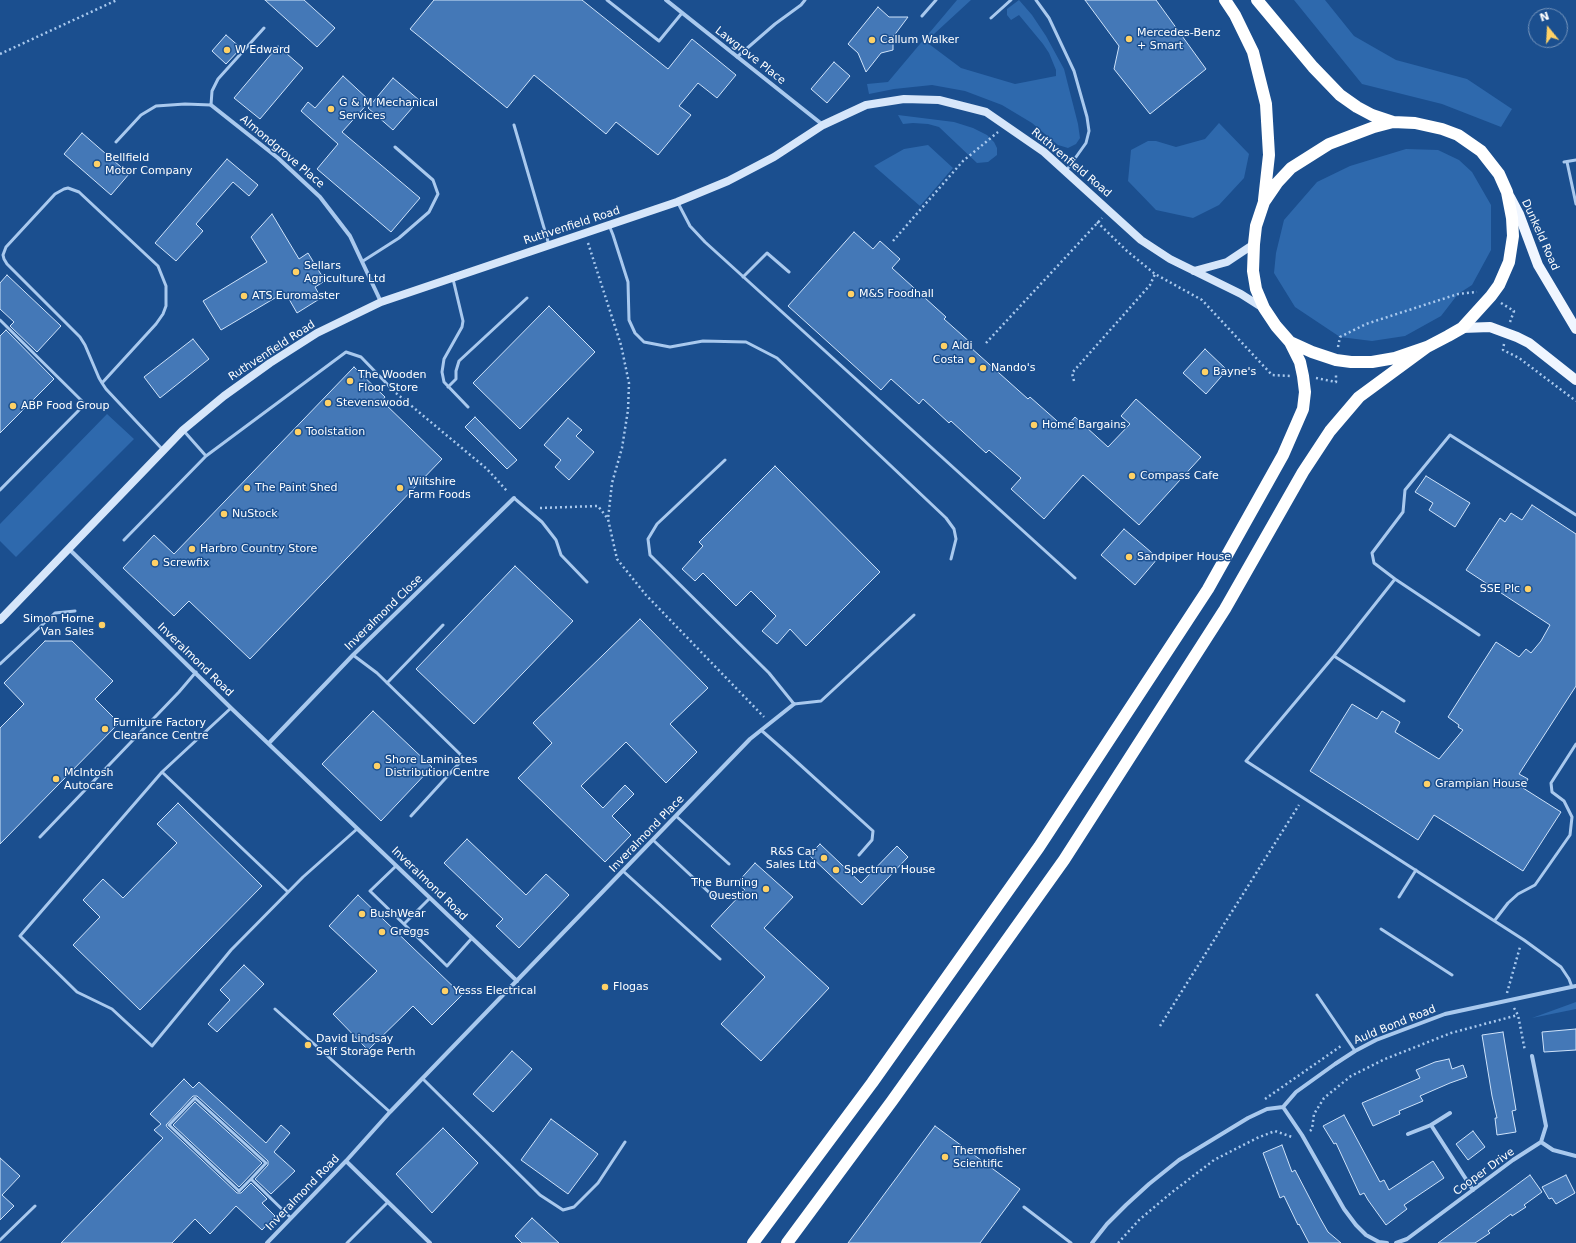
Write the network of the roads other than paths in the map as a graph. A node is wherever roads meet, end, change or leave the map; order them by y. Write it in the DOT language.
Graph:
graph roads {
  1 [pos="607,0"];
  2 [pos="666,0"];
  3 [pos="805,0"];
  4 [pos="936,0"];
  5 [pos="1011,0"];
  6 [pos="1036,0"];
  7 [pos="1224,0"];
  8 [pos="1257,0"];
  9 [pos="682,13"];
  10 [pos="922,16"];
  11 [pos="991,18"];
  12 [pos="264,28"];
  13 [pos="737,57"];
  14 [pos="211,105"];
  15 [pos="1393,122"];
  16 [pos="514,124"];
  17 [pos="823,125"];
  18 [pos="116,142"];
  19 [pos="395,147"];
  20 [pos="1576,160"];
  21 [pos="1066,171"];
  22 [pos="1507,192"];
  23 [pos="677,202"];
  24 [pos="1264,202"];
  25 [pos="1576,204"];
  26 [pos="609,225"];
  27 [pos="1254,244"];
  28 [pos="549,245"];
  29 [pos="363,261"];
  30 [pos="1194,271"];
  31 [pos="789,272"];
  32 [pos="453,277"];
  33 [pos="743,277"];
  34 [pos="527,298"];
  35 [pos="381,302"];
  36 [pos="1264,308"];
  37 [pos="0,320"];
  38 [pos="1462,328"];
  39 [pos="1576,329"];
  40 [pos="1290,342"];
  41 [pos="1427,347"];
  42 [pos="1576,380"];
  43 [pos="102,383"];
  44 [pos="448,387"];
  45 [pos="391,388"];
  46 [pos="468,407"];
  47 [pos="183,430"];
  48 [pos="162,450"];
  49 [pos="206,456"];
  50 [pos="725,460"];
  51 [pos="0,490"];
  52 [pos="514,498"];
  53 [pos="1576,515"];
  54 [pos="124,540"];
  55 [pos="68,548"];
  56 [pos="951,559"];
  57 [pos="1076,578"];
  58 [pos="1395,579"];
  59 [pos="587,582"];
  60 [pos="75,611"];
  61 [pos="914,615"];
  62 [pos="0,620"];
  63 [pos="443,625"];
  64 [pos="1479,635"];
  65 [pos="353,655"];
  66 [pos="1334,656"];
  67 [pos="0,664"];
  68 [pos="196,672"];
  69 [pos="387,683"];
  70 [pos="1404,701"];
  71 [pos="794,704"];
  72 [pos="231,708"];
  73 [pos="761,730"];
  74 [pos="269,743"];
  75 [pos="1576,744"];
  76 [pos="162,772"];
  77 [pos="411,816"];
  78 [pos="676,816"];
  79 [pos="356,829"];
  80 [pos="40,837"];
  81 [pos="653,840"];
  82 [pos="859,855"];
  83 [pos="729,864"];
  84 [pos="396,866"];
  85 [pos="1416,870"];
  86 [pos="623,872"];
  87 [pos="288,892"];
  88 [pos="1399,897"];
  89 [pos="430,898"];
  90 [pos="715,898"];
  91 [pos="1496,920"];
  92 [pos="404,924"];
  93 [pos="1381,929"];
  94 [pos="472,938"];
  95 [pos="720,959"];
  96 [pos="1452,975"];
  97 [pos="517,981"];
  98 [pos="1574,986"];
  99 [pos="1317,995"];
  100 [pos="275,1009"];
  101 [pos="1355,1051"];
  102 [pos="1532,1056"];
  103 [pos="423,1079"];
  104 [pos="1283,1106"];
  105 [pos="390,1112"];
  106 [pos="1450,1113"];
  107 [pos="1431,1125"];
  108 [pos="1408,1134"];
  109 [pos="625,1142"];
  110 [pos="1541,1142"];
  111 [pos="1576,1156"];
  112 [pos="346,1161"];
  113 [pos="251,1179"];
  114 [pos="1473,1190"];
  115 [pos="388,1202"];
  116 [pos="35,1206"];
  117 [pos="1024,1207"];
  118 [pos="291,1218"];
  119 [pos="0,1240"];
  120 [pos="1408,1241"];
  121 [pos="267,1243"];
  122 [pos="348,1243"];
  123 [pos="430,1243"];
  124 [pos="753,1243"];
  125 [pos="786,1243"];
  126 [pos="1071,1243"];
  127 [pos="1092,1243"];
  128 [pos="1387,1243"];
  129 [pos="1396,1243"];
  1 -- 9 [label="lane"];
  2 -- 9 [label="street, Lawgrove Place"];
  3 -- 13 [label="lane"];
  4 -- 10 [label="lane"];
  5 -- 11 [label="lane"];
  6 -- 21 [label="lane"];
  7 -- 24 [label="highway"];
  8 -- 15 [label="highway"];
  9 -- 13 [label="street, Lawgrove Place"];
  12 -- 14 [label="lane"];
  13 -- 17 [label="street, Lawgrove Place"];
  14 -- 18 [label="lane"];
  14 -- 29 [label="street, Almondgrove Place"];
  15 -- 22 [label="highway"];
  15 -- 24 [label="highway"];
  16 -- 28 [label="lane"];
  17 -- 21 [label="street, Ruthvenfield Road"];
  17 -- 23 [label="street, Ruthvenfield Road"];
  19 -- 29 [label="lane"];
  20 -- 25 [label="lane"];
  21 -- 30 [label="street, Ruthvenfield Road"];
  22 -- 38 [label="highway"];
  22 -- 39 [label="main road, Dunkeld Road"];
  23 -- 26 [label="street, Ruthvenfield Road"];
  23 -- 33 [label="lane"];
  24 -- 27 [label="highway"];
  26 -- 28 [label="street, Ruthvenfield Road"];
  26 -- 56 [label="lane"];
  27 -- 30 [label="street"];
  27 -- 36 [label="highway"];
  28 -- 32 [label="street, Ruthvenfield Road"];
  29 -- 35 [label="street, Almondgrove Place"];
  30 -- 36 [label="street, Ruthvenfield Road"];
  31 -- 33 [label="lane"];
  32 -- 35 [label="street, Ruthvenfield Road"];
  32 -- 44 [label="lane"];
  33 -- 57 [label="lane"];
  34 -- 44 [label="lane"];
  35 -- 47 [label="street, Ruthvenfield Road"];
  36 -- 40 [label="highway"];
  37 -- 51 [label="lane"];
  38 -- 41 [label="highway"];
  38 -- 42 [label="main road"];
  40 -- 41 [label="highway"];
  40 -- 124 [label="highway"];
  41 -- 125 [label="highway"];
  43 -- 43 [label="lane"];
  43 -- 48 [label="lane"];
  44 -- 46 [label="lane"];
  45 -- 49 [label="lane"];
  47 -- 48 [label="street, Ruthvenfield Road"];
  47 -- 49 [label="lane"];
  48 -- 55 [label="street, Ruthvenfield Road"];
  49 -- 54 [label="lane"];
  50 -- 71 [label="lane"];
  52 -- 59 [label="lane"];
  52 -- 65 [label="street, Inveralmond Close"];
  53 -- 58 [label="lane"];
  55 -- 62 [label="street, Ruthvenfield Road"];
  55 -- 68 [label="street, Inveralmond Road"];
  58 -- 64 [label="lane"];
  58 -- 66 [label="lane"];
  60 -- 67 [label="lane"];
  61 -- 71 [label="lane"];
  63 -- 69 [label="lane"];
  65 -- 69 [label="lane"];
  65 -- 74 [label="street, Inveralmond Close"];
  66 -- 70 [label="lane"];
  66 -- 85 [label="lane"];
  68 -- 72 [label="street, Inveralmond Road"];
  68 -- 80 [label="lane"];
  69 -- 77 [label="lane"];
  71 -- 73 [label="street, Inveralmond Place"];
  72 -- 74 [label="street, Inveralmond Road"];
  72 -- 76 [label="lane"];
  73 -- 78 [label="street, Inveralmond Place"];
  73 -- 82 [label="lane"];
  74 -- 79 [label="street, Inveralmond Road"];
  75 -- 91 [label="lane"];
  76 -- 87 [label="lane"];
  76 -- 87 [label="lane"];
  78 -- 81 [label="street, Inveralmond Place"];
  78 -- 83 [label="lane"];
  79 -- 84 [label="street, Inveralmond Road"];
  79 -- 87 [label="lane"];
  81 -- 86 [label="street, Inveralmond Place"];
  81 -- 90 [label="lane"];
  84 -- 89 [label="street, Inveralmond Road"];
  84 -- 92 [label="lane"];
  85 -- 88 [label="lane"];
  85 -- 91 [label="lane"];
  86 -- 95 [label="lane"];
  86 -- 97 [label="street, Inveralmond Place"];
  89 -- 92 [label="lane"];
  89 -- 94 [label="street, Inveralmond Road"];
  91 -- 98 [label="lane"];
  92 -- 94 [label="lane"];
  93 -- 96 [label="lane"];
  94 -- 97 [label="street, Inveralmond Road"];
  97 -- 103 [label="street, Inveralmond Road"];
  98 -- 101 [label="street, Auld Bond Road"];
  99 -- 101 [label="lane"];
  100 -- 105 [label="lane"];
  101 -- 104 [label="street, Auld Bond Road"];
  102 -- 110 [label="street"];
  103 -- 105 [label="street, Inveralmond Road"];
  103 -- 109 [label="lane"];
  104 -- 127 [label="street"];
  104 -- 128 [label="street"];
  105 -- 112 [label="street, Inveralmond Road"];
  106 -- 107 [label="street"];
  107 -- 108 [label="street"];
  107 -- 114 [label="street"];
  110 -- 111 [label="street"];
  110 -- 114 [label="street, Cooper Drive"];
  112 -- 115 [label="street"];
  112 -- 118 [label="street, Inveralmond Road"];
  113 -- 113 [label="lane"];
  113 -- 118 [label="lane"];
  114 -- 120 [label="street, Cooper Drive"];
  115 -- 122 [label="lane"];
  115 -- 123 [label="street"];
  116 -- 119 [label="lane"];
  117 -- 126 [label="lane"];
  118 -- 121 [label="street, Inveralmond Road"];
  120 -- 129 [label="street, Cooper Drive"];
}
